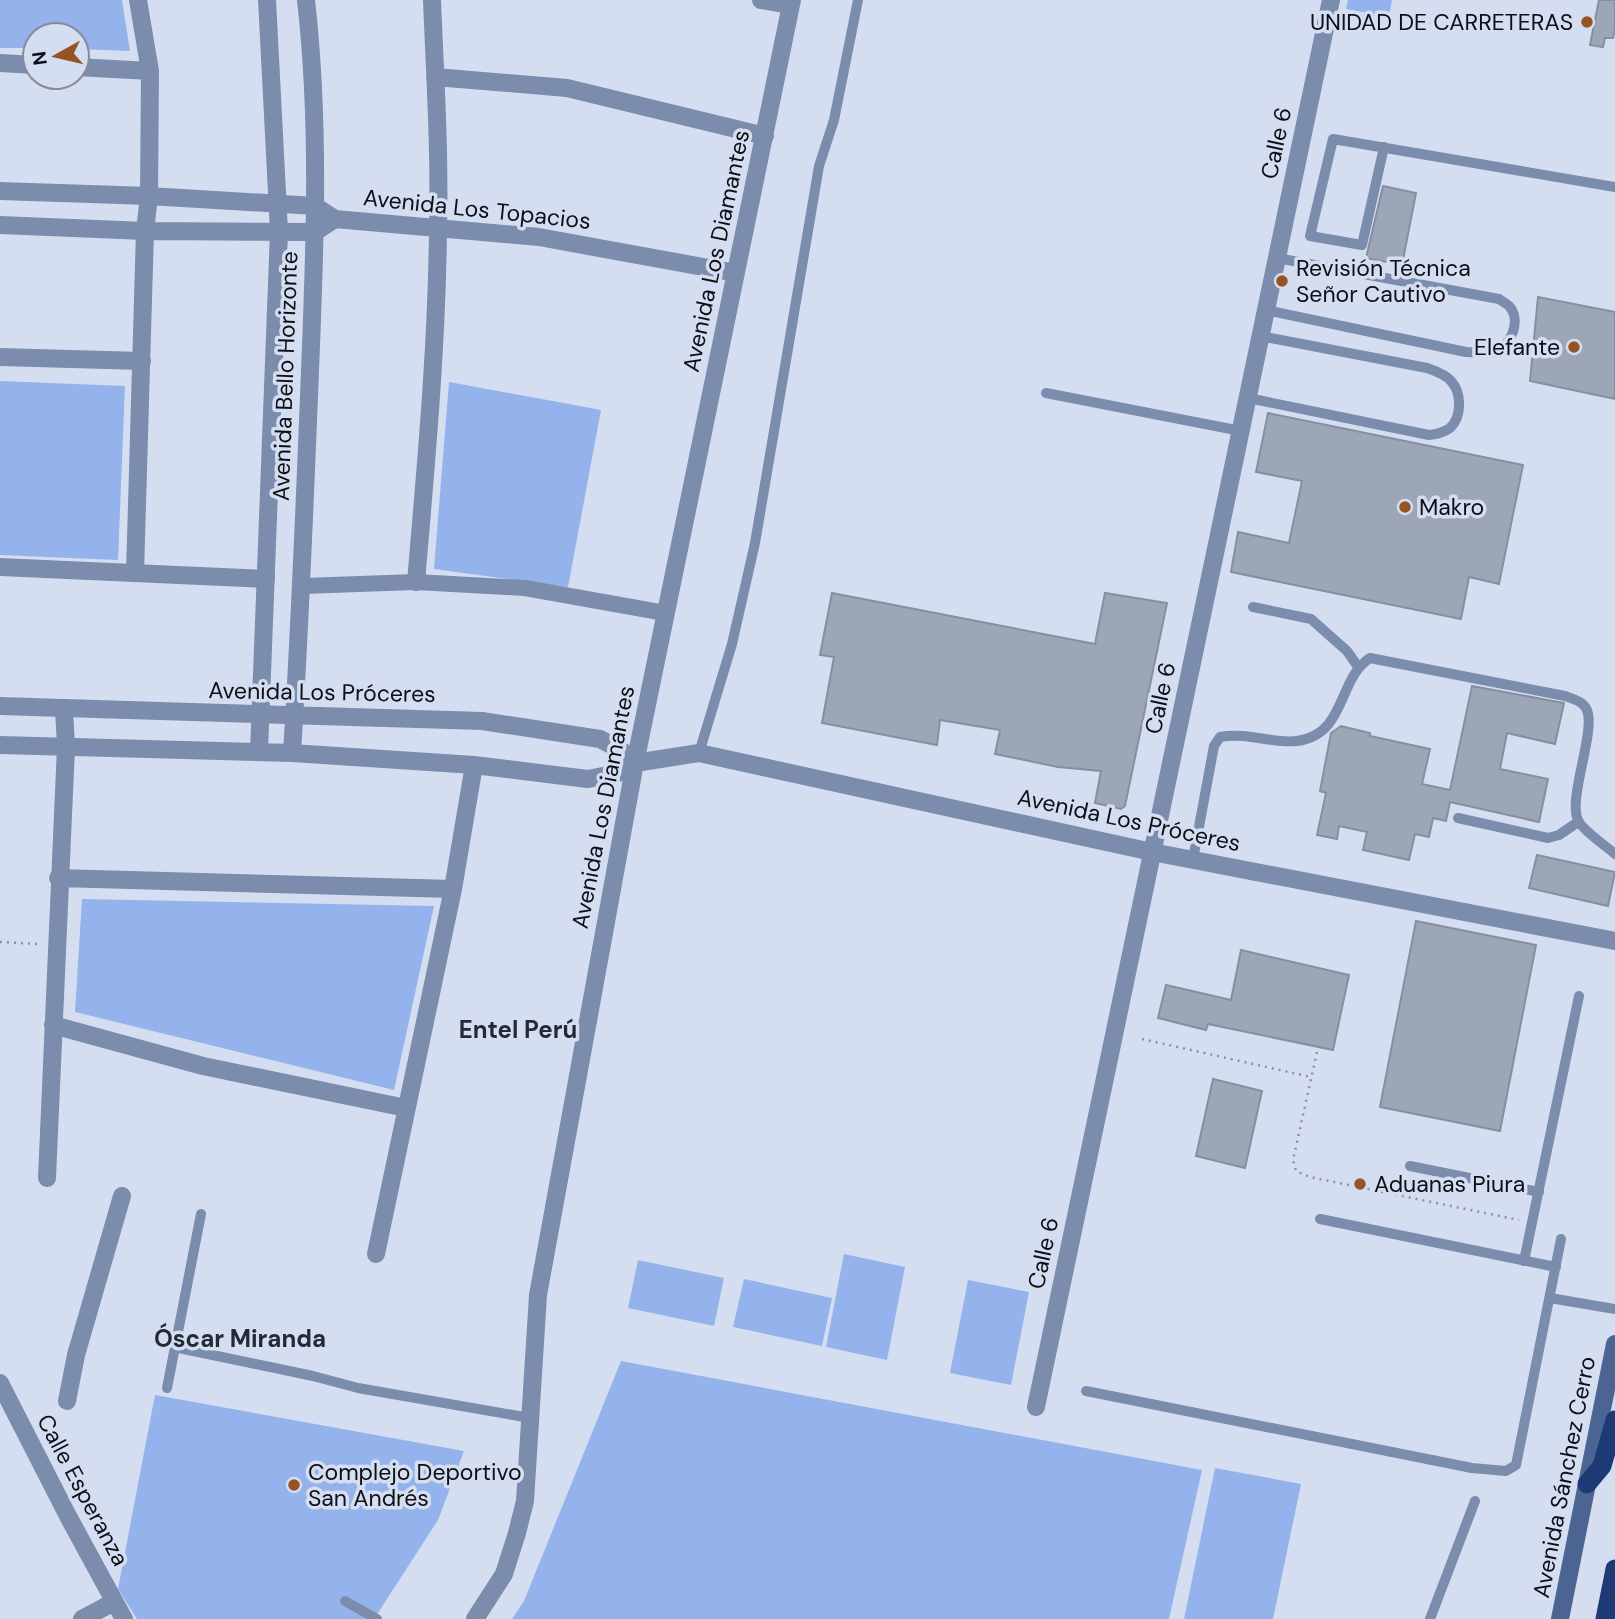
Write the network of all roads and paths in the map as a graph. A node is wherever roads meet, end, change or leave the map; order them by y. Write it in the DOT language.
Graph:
graph roads {
  1 [pos="138,0"];
  2 [pos="267,0"];
  3 [pos="306,0"];
  4 [pos="432,0"];
  5 [pos="761,0"];
  6 [pos="858,0"];
  7 [pos="1331,0"];
  8 [pos="792,3"];
  9 [pos="0,63"];
  10 [pos="21,64"];
  11 [pos="91,68"];
  12 [pos="150,71"];
  13 [pos="435,77"];
  14 [pos="765,136"];
  15 [pos="1384,147"];
  16 [pos="1615,187"];
  17 [pos="0,191"];
  18 [pos="149,196"];
  19 [pos="278,204"];
  20 [pos="315,206"];
  21 [pos="335,219"];
  22 [pos="0,225"];
  23 [pos="438,228"];
  24 [pos="145,231"];
  25 [pos="279,231"];
  26 [pos="315,232"];
  27 [pos="1277,258"];
  28 [pos="736,273"];
  29 [pos="1266,310"];
  30 [pos="1260,336"];
  31 [pos="0,357"];
  32 [pos="142,362"];
  33 [pos="1046,393"];
  34 [pos="1248,398"];
  35 [pos="1241,431"];
  36 [pos="0,567"];
  37 [pos="135,573"];
  38 [pos="266,579"];
  39 [pos="416,582"];
  40 [pos="302,586"];
  41 [pos="1253,607"];
  42 [pos="665,612"];
  43 [pos="1359,668"];
  44 [pos="0,706"];
  45 [pos="64,709"];
  46 [pos="261,715"];
  47 [pos="294,716"];
  48 [pos="0,745"];
  49 [pos="65,747"];
  50 [pos="259,752"];
  51 [pos="292,753"];
  52 [pos="699,753"];
  53 [pos="635,762"];
  54 [pos="474,765"];
  55 [pos="1458,818"];
  56 [pos="1578,822"];
  57 [pos="1152,852"];
  58 [pos="1615,855"];
  59 [pos="1193,859"];
  60 [pos="58,878"];
  61 [pos="453,889"];
  62 [pos="1615,941"];
  63 [pos="0,942"];
  64 [pos="56,944"];
  65 [pos="1578,996"];
  66 [pos="53,1025"];
  67 [pos="1142,1039"];
  68 [pos="1317,1052"];
  69 [pos="1311,1077"];
  70 [pos="406,1108"];
  71 [pos="1410,1166"];
  72 [pos="47,1178"];
  73 [pos="1539,1192"];
  74 [pos="122,1196"];
  75 [pos="201,1214"];
  76 [pos="1320,1219"];
  77 [pos="1532,1223"];
  78 [pos="1561,1239"];
  79 [pos="376,1254"];
  80 [pos="1524,1261"];
  81 [pos="1556,1267"];
  82 [pos="1550,1298"];
  83 [pos="1615,1309"];
  84 [pos="1615,1344"];
  85 [pos="174,1346"];
  86 [pos="0,1383"];
  87 [pos="167,1388"];
  88 [pos="1086,1391"];
  89 [pos="67,1401"];
  90 [pos="1036,1407"];
  91 [pos="530,1418"];
  92 [pos="1615,1420"];
  93 [pos="1587,1483"];
  94 [pos="1475,1501"];
  95 [pos="1615,1569"];
  96 [pos="345,1601"];
  97 [pos="114,1602"];
  98 [pos="82,1619"];
  99 [pos="124,1619"];
  100 [pos="376,1619"];
  101 [pos="475,1619"];
  102 [pos="1430,1619"];
  103 [pos="1560,1619"];
  104 [pos="1605,1619"];
  1 -- 12 [label="street"];
  2 -- 19 [label="street, Avenida Bello Horizonte"];
  3 -- 20 [label="street, Avenida Bello Horizonte"];
  4 -- 13 [label="street"];
  5 -- 8 [label="street"];
  6 -- 52 [label="lane"];
  7 -- 27 [label="street, Calle 6"];
  8 -- 14 [label="street, Avenida Los Diamantes"];
  9 -- 10 [label="street"];
  11 -- 12 [label="street"];
  12 -- 18 [label="street"];
  13 -- 14 [label="street"];
  13 -- 23 [label="street"];
  14 -- 28 [label="street, Avenida Los Diamantes"];
  15 -- 15 [label="lane"];
  15 -- 16 [label="lane"];
  17 -- 18 [label="street, Avenida Los Topacios"];
  18 -- 19 [label="street, Avenida Los Topacios"];
  18 -- 24 [label="street"];
  19 -- 20 [label="street, Avenida Los Topacios"];
  19 -- 25 [label="street, Avenida Bello Horizonte"];
  20 -- 21 [label="street, Avenida Los Topacios"];
  20 -- 26 [label="street, Avenida Bello Horizonte"];
  21 -- 23 [label="street, Avenida Los Topacios"];
  21 -- 26 [label="street, Avenida Los Topacios"];
  22 -- 24 [label="street"];
  23 -- 28 [label="street, Avenida Los Topacios"];
  23 -- 39 [label="street"];
  24 -- 25 [label="street"];
  24 -- 32 [label="street"];
  25 -- 26 [label="street"];
  25 -- 38 [label="street, Avenida Bello Horizonte"];
  26 -- 40 [label="street, Avenida Bello Horizonte"];
  27 -- 29 [label="street, Calle 6"];
  27 -- 29 [label="lane"];
  28 -- 42 [label="street, Avenida Los Diamantes"];
  29 -- 30 [label="street, Calle 6"];
  30 -- 34 [label="street, Calle 6"];
  30 -- 34 [label="lane"];
  31 -- 32 [label="street"];
  32 -- 37 [label="street"];
  33 -- 35 [label="lane"];
  34 -- 35 [label="street, Calle 6"];
  35 -- 57 [label="street, Calle 6"];
  36 -- 37 [label="street"];
  37 -- 38 [label="street"];
  38 -- 46 [label="street, Avenida Bello Horizonte"];
  39 -- 40 [label="street"];
  39 -- 42 [label="street"];
  40 -- 47 [label="street, Avenida Bello Horizonte"];
  41 -- 43 [label="lane"];
  42 -- 53 [label="street, Avenida Los Diamantes"];
  43 -- 56 [label="lane"];
  43 -- 59 [label="lane"];
  44 -- 45 [label="street, Avenida Los Próceres"];
  45 -- 46 [label="street, Avenida Los Próceres"];
  45 -- 49 [label="street"];
  46 -- 47 [label="street, Avenida Los Próceres"];
  46 -- 50 [label="street, Avenida Bello Horizonte"];
  47 -- 51 [label="street, Avenida Bello Horizonte"];
  47 -- 53 [label="street, Avenida Los Próceres"];
  48 -- 49 [label="street, Avenida Los Próceres"];
  49 -- 50 [label="street, Avenida Los Próceres"];
  49 -- 60 [label="street"];
  50 -- 51 [label="street, Avenida Los Próceres"];
  51 -- 54 [label="street, Avenida Los Próceres"];
  52 -- 53 [label="street, Avenida Los Próceres"];
  52 -- 57 [label="street, Avenida Los Próceres"];
  53 -- 54 [label="street, Avenida Los Próceres"];
  53 -- 91 [label="street, Avenida Los Diamantes"];
  54 -- 61 [label="street"];
  55 -- 56 [label="lane"];
  56 -- 58 [label="lane"];
  57 -- 59 [label="street, Avenida Los Próceres"];
  57 -- 90 [label="street, Calle 6"];
  59 -- 62 [label="street, Avenida Los Próceres"];
  60 -- 61 [label="street"];
  60 -- 64 [label="street"];
  61 -- 70 [label="street"];
  63 -- 64 [label="path"];
  64 -- 66 [label="street"];
  65 -- 73 [label="lane"];
  66 -- 70 [label="street"];
  66 -- 72 [label="street"];
  67 -- 69 [label="path"];
  68 -- 69 [label="path"];
  69 -- 77 [label="path"];
  70 -- 79 [label="street"];
  71 -- 73 [label="lane"];
  73 -- 77 [label="lane"];
  74 -- 89 [label="street"];
  75 -- 85 [label="lane"];
  76 -- 80 [label="lane"];
  77 -- 80 [label="lane"];
  78 -- 81 [label="lane"];
  80 -- 81 [label="lane"];
  81 -- 82 [label="lane"];
  82 -- 83 [label="lane"];
  82 -- 88 [label="lane"];
  84 -- 93 [label="main road, Avenida Sánchez Cerro"];
  85 -- 87 [label="lane"];
  85 -- 91 [label="lane"];
  86 -- 97 [label="street, Calle Esperanza"];
  91 -- 101 [label="street, Avenida Los Diamantes"];
  92 -- 93 [label="highway"];
  93 -- 103 [label="main road, Avenida Sánchez Cerro"];
  94 -- 102 [label="lane"];
  95 -- 104 [label="highway"];
  96 -- 100 [label="lane"];
  97 -- 98 [label="street"];
  97 -- 99 [label="street, Calle Esperanza"];
}
